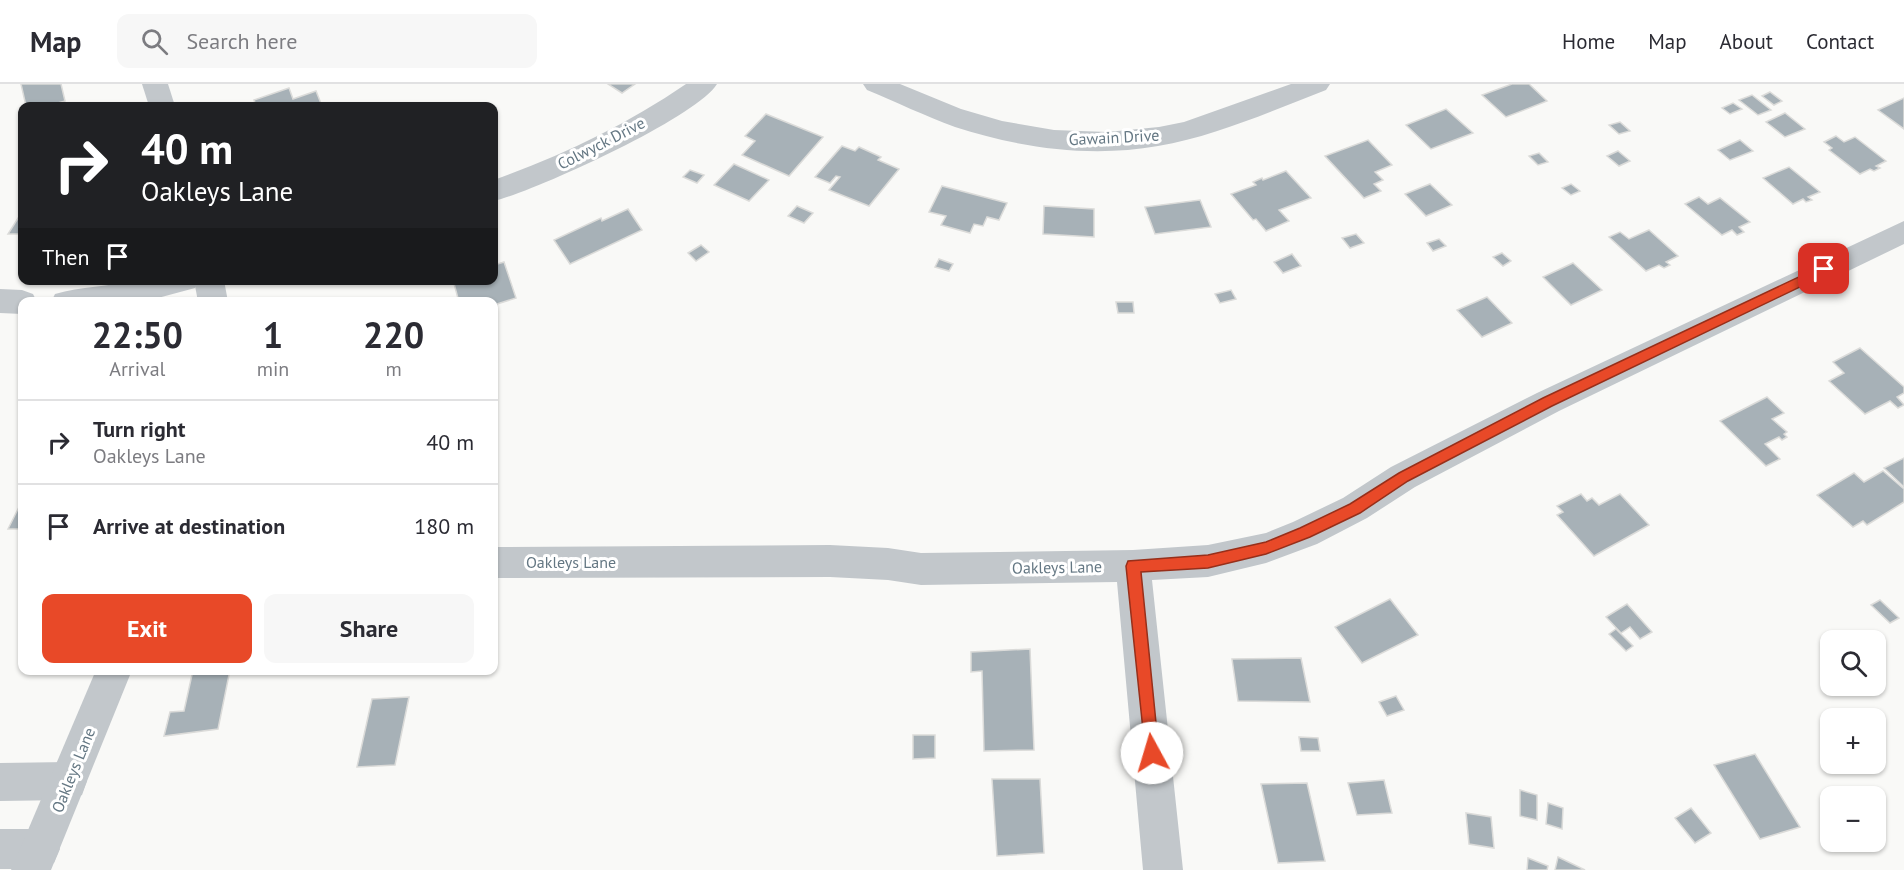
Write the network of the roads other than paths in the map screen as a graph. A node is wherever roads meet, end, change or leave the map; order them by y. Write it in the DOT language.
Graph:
graph roads {
  1 [pos="155,84"];
  2 [pos="704,84"];
  3 [pos="876,84"];
  4 [pos="1317,84"];
  5 [pos="161,102"];
  6 [pos="498,190"];
  7 [pos="1904,232"];
  8 [pos="164,285"];
  9 [pos="114,297"];
  10 [pos="0,301"];
  11 [pos="18,302"];
  12 [pos="498,563"];
  13 [pos="1133,566"];
  14 [pos="112,675"];
  15 [pos="68,781"];
  16 [pos="0,782"];
  17 [pos="0,849"];
  18 [pos="36,860"];
  19 [pos="1163,870"];
  1 -- 5 [label="street"];
  2 -- 6 [label="street, Colwyck Drive"];
  3 -- 4 [label="street, Gawain Drive"];
  7 -- 13 [label="street, Oakleys Lane"];
  8 -- 9 [label="street"];
  10 -- 11 [label="street"];
  12 -- 13 [label="street, Oakleys Lane"];
  13 -- 19 [label="street"];
  14 -- 15 [label="street, Oakleys Lane"];
  15 -- 16 [label="street"];
  15 -- 18 [label="street, Oakleys Lane"];
  17 -- 18 [label="street"];
}
